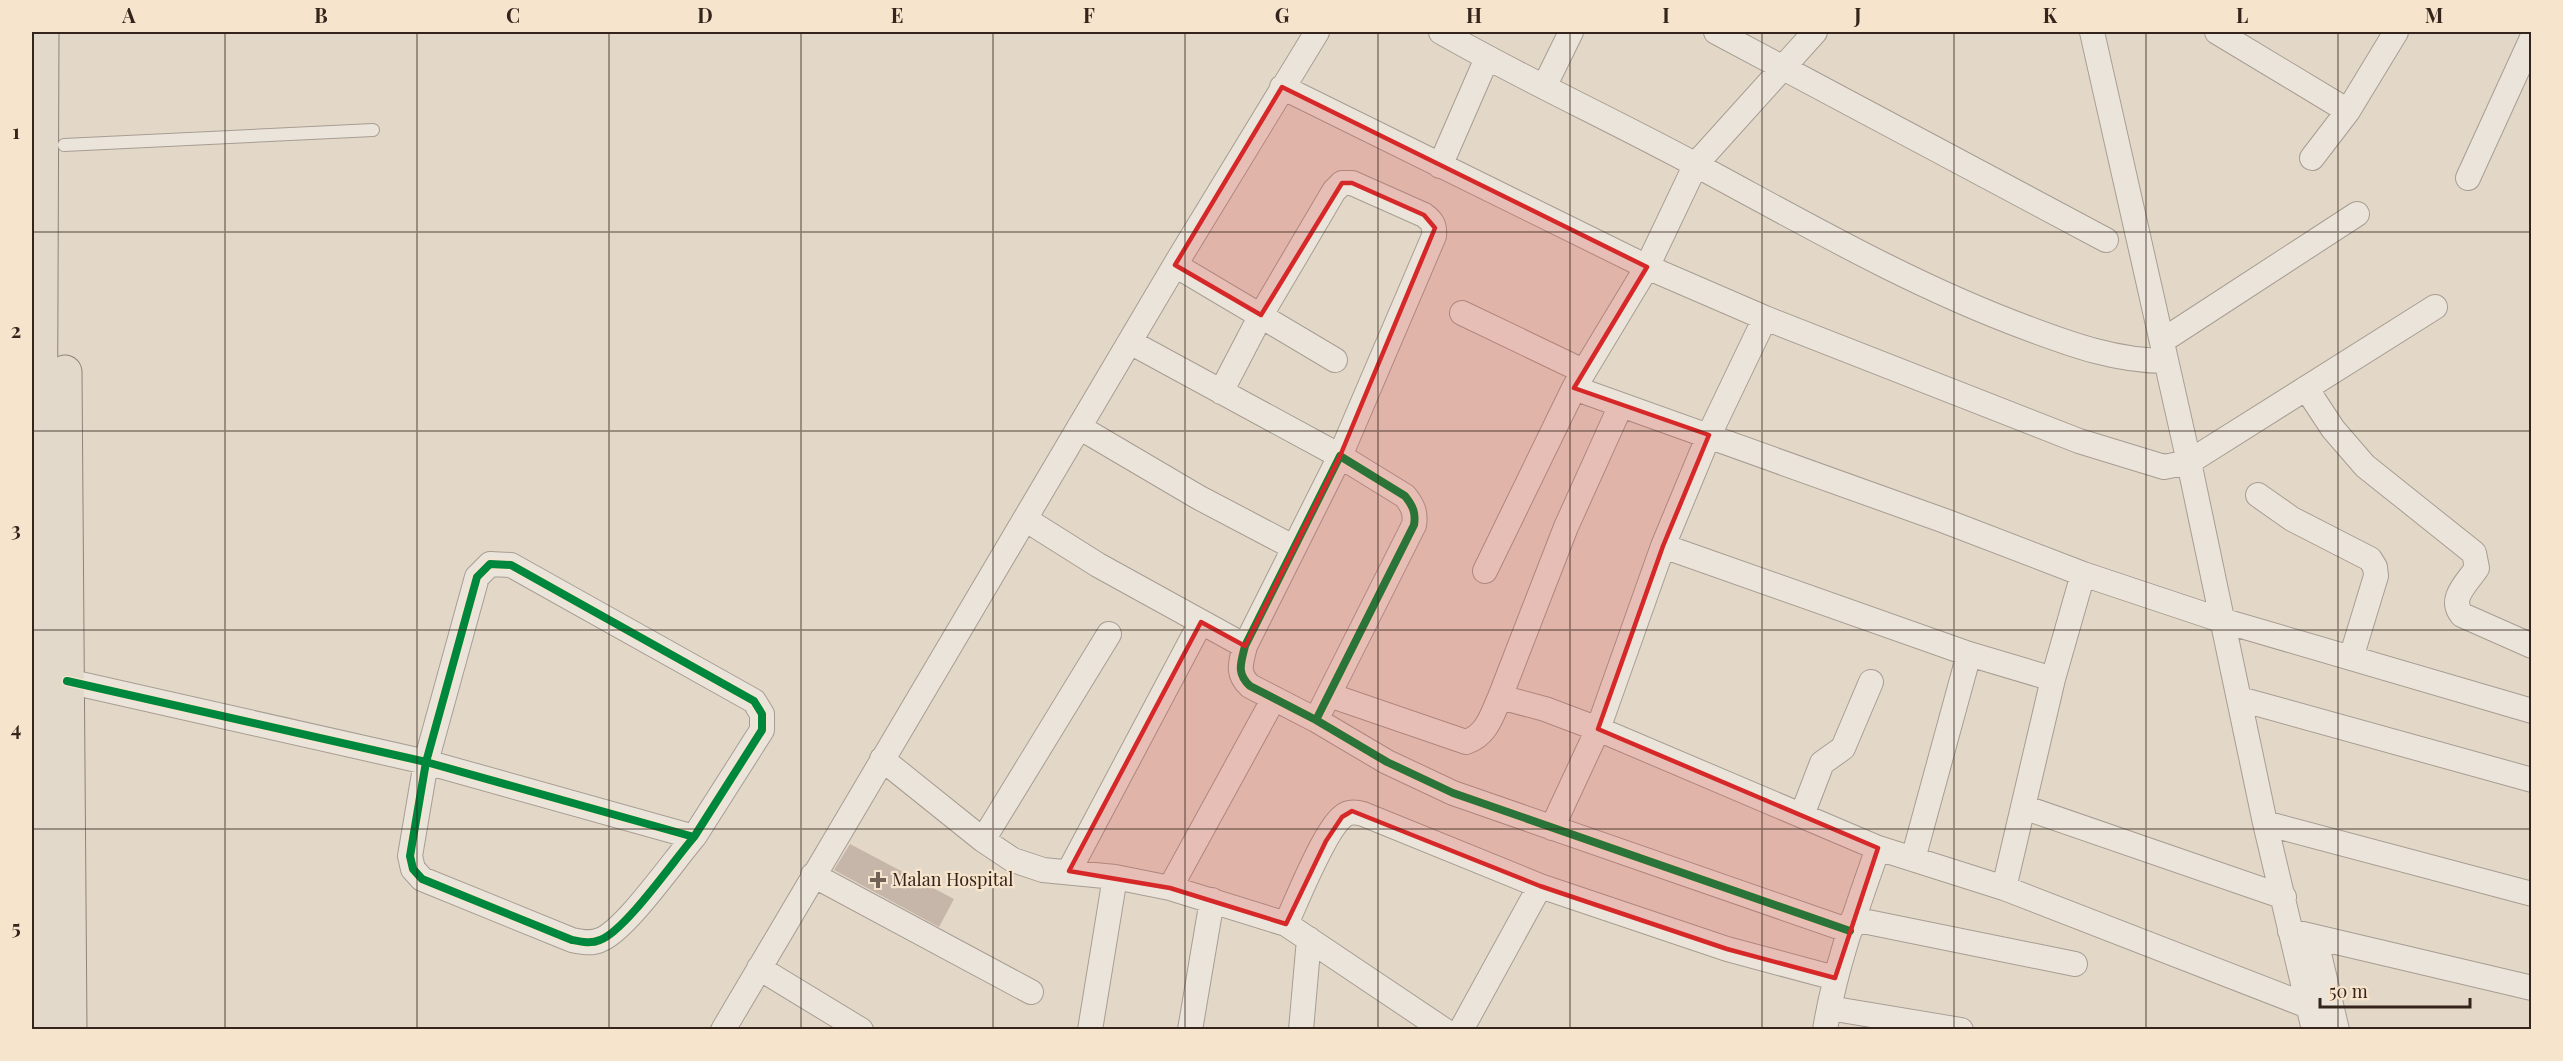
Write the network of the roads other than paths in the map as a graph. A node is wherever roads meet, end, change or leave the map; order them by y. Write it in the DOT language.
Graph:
graph roads {
  1 [pos="42,32"];
  2 [pos="64,32"];
  3 [pos="1317,32"];
  4 [pos="1442,32"];
  5 [pos="1571,32"];
  6 [pos="1716,32"];
  7 [pos="1815,32"];
  8 [pos="2092,32"];
  9 [pos="2217,32"];
  10 [pos="2396,32"];
  11 [pos="2532,38"];
  12 [pos="1487,58"];
  13 [pos="1784,67"];
  14 [pos="1282,87"];
  15 [pos="1544,87"];
  16 [pos="2348,111"];
  17 [pos="373,130"];
  18 [pos="46,147"];
  19 [pos="2313,158"];
  20 [pos="1696,164"];
  21 [pos="1440,166"];
  22 [pos="2468,178"];
  23 [pos="37,202"];
  24 [pos="2357,214"];
  25 [pos="2106,240"];
  26 [pos="1175,266"];
  27 [pos="1647,267"];
  28 [pos="2435,306"];
  29 [pos="1462,313"];
  30 [pos="1261,315"];
  31 [pos="1765,318"];
  32 [pos="1130,342"];
  33 [pos="2155,356"];
  34 [pos="1335,360"];
  35 [pos="1579,379"];
  36 [pos="2306,388"];
  37 [pos="1221,392"];
  38 [pos="1621,405"];
  39 [pos="1079,427"];
  40 [pos="1709,435"];
  41 [pos="1340,456"];
  42 [pos="37,462"];
  43 [pos="2176,465"];
  44 [pos="2258,495"];
  45 [pos="1025,519"];
  46 [pos="1663,546"];
  47 [pos="1293,547"];
  48 [pos="1485,571"];
  49 [pos="2083,574"];
  50 [pos="36,594"];
  51 [pos="2221,620"];
  52 [pos="1201,622"];
  53 [pos="1109,634"];
  54 [pos="1245,646"];
  55 [pos="2532,646"];
  56 [pos="1969,654"];
  57 [pos="2351,658"];
  58 [pos="2053,679"];
  59 [pos="67,681"];
  60 [pos="1871,682"];
  61 [pos="1329,695"];
  62 [pos="1500,697"];
  63 [pos="2240,699"];
  64 [pos="1273,700"];
  65 [pos="2532,711"];
  66 [pos="1316,720"];
  67 [pos="1598,729"];
  68 [pos="882,759"];
  69 [pos="426,762"];
  70 [pos="2532,780"];
  71 [pos="2023,807"];
  72 [pos="1802,815"];
  73 [pos="2265,823"];
  74 [pos="1552,828"];
  75 [pos="694,837"];
  76 [pos="983,840"];
  77 [pos="1878,848"];
  78 [pos="1913,859"];
  79 [pos="1069,871"];
  80 [pos="813,875"];
  81 [pos="1115,877"];
  82 [pos="1540,886"];
  83 [pos="1170,888"];
  84 [pos="2004,888"];
  85 [pos="2532,894"];
  86 [pos="2284,897"];
  87 [pos="1212,900"];
  88 [pos="1286,924"];
  89 [pos="1851,925"];
  90 [pos="2290,931"];
  91 [pos="2315,937"];
  92 [pos="1309,939"];
  93 [pos="2075,964"];
  94 [pos="759,968"];
  95 [pos="1835,978"];
  96 [pos="2532,988"];
  97 [pos="1032,992"];
  98 [pos="2308,1006"];
  99 [pos="1827,1019"];
  100 [pos="47,1029"];
  101 [pos="70,1029"];
  102 [pos="723,1029"];
  103 [pos="861,1029"];
  104 [pos="1090,1029"];
  105 [pos="1191,1029"];
  106 [pos="1301,1029"];
  107 [pos="1444,1029"];
  108 [pos="1461,1029"];
  109 [pos="1961,1029"];
  110 [pos="2314,1029"];
  111 [pos="2337,1029"];
  1 -- 18 [label="main road"];
  2 -- 18 [label="main road"];
  3 -- 14 [label="street"];
  4 -- 12 [label="street"];
  5 -- 15 [label="street"];
  6 -- 13 [label="street"];
  7 -- 13 [label="street"];
  8 -- 33 [label="street"];
  9 -- 16 [label="street"];
  10 -- 16 [label="street"];
  11 -- 22 [label="street"];
  12 -- 15 [label="street"];
  12 -- 21 [label="street"];
  13 -- 20 [label="street"];
  13 -- 25 [label="street"];
  14 -- 21 [label="street"];
  14 -- 26 [label="street"];
  15 -- 20 [label="street"];
  16 -- 19 [label="street"];
  17 -- 18 [label="lane"];
  18 -- 23 [label="main road"];
  18 -- 59 [label="main road"];
  20 -- 27 [label="street"];
  20 -- 33 [label="street"];
  21 -- 27 [label="street"];
  23 -- 42 [label="main road"];
  24 -- 33 [label="street"];
  26 -- 30 [label="street"];
  26 -- 32 [label="street"];
  27 -- 31 [label="street"];
  27 -- 35 [label="street"];
  28 -- 36 [label="street"];
  29 -- 35 [label="street"];
  30 -- 34 [label="street"];
  30 -- 37 [label="street"];
  30 -- 41 [label="street"];
  31 -- 40 [label="street"];
  31 -- 43 [label="street"];
  32 -- 37 [label="street"];
  32 -- 39 [label="street"];
  33 -- 43 [label="street"];
  35 -- 38 [label="street"];
  35 -- 48 [label="street"];
  36 -- 43 [label="street"];
  36 -- 55 [label="street"];
  37 -- 41 [label="street"];
  38 -- 40 [label="street"];
  38 -- 62 [label="street"];
  39 -- 45 [label="street"];
  39 -- 47 [label="street"];
  40 -- 46 [label="street"];
  40 -- 49 [label="street"];
  41 -- 47 [label="street"];
  41 -- 61 [label="street"];
  42 -- 50 [label="main road"];
  43 -- 51 [label="street"];
  44 -- 57 [label="street"];
  45 -- 52 [label="street"];
  45 -- 68 [label="street"];
  46 -- 56 [label="street"];
  46 -- 67 [label="street"];
  47 -- 54 [label="street"];
  49 -- 51 [label="street"];
  49 -- 58 [label="street"];
  50 -- 100 [label="main road"];
  51 -- 57 [label="street"];
  51 -- 63 [label="street"];
  52 -- 54 [label="street"];
  52 -- 79 [label="street"];
  53 -- 76 [label="street"];
  54 -- 64 [label="street"];
  56 -- 58 [label="street"];
  56 -- 78 [label="street"];
  57 -- 65 [label="street"];
  58 -- 71 [label="street"];
  59 -- 69 [label="street"];
  59 -- 101 [label="main road"];
  60 -- 72 [label="street"];
  61 -- 62 [label="street"];
  61 -- 66 [label="street"];
  62 -- 67 [label="street"];
  63 -- 70 [label="street"];
  63 -- 73 [label="street"];
  64 -- 66 [label="street"];
  64 -- 83 [label="street"];
  66 -- 74 [label="street"];
  67 -- 72 [label="street"];
  67 -- 74 [label="street"];
  68 -- 76 [label="street"];
  68 -- 80 [label="street"];
  69 -- 75 [label="street"];
  69 -- 75 [label="street"];
  69 -- 75 [label="street"];
  71 -- 84 [label="street"];
  71 -- 86 [label="street"];
  72 -- 77 [label="street"];
  73 -- 85 [label="street"];
  73 -- 86 [label="street"];
  74 -- 89 [label="street"];
  76 -- 79 [label="street"];
  77 -- 78 [label="street"];
  77 -- 89 [label="street"];
  78 -- 84 [label="street"];
  79 -- 81 [label="street"];
  80 -- 94 [label="street"];
  80 -- 97 [label="street"];
  81 -- 83 [label="street"];
  81 -- 104 [label="street"];
  82 -- 88 [label="street"];
  82 -- 95 [label="street"];
  82 -- 108 [label="street"];
  83 -- 87 [label="street"];
  84 -- 98 [label="street"];
  86 -- 90 [label="street"];
  87 -- 88 [label="street"];
  87 -- 105 [label="street"];
  88 -- 92 [label="street"];
  89 -- 93 [label="street"];
  89 -- 95 [label="street"];
  90 -- 91 [label="street"];
  90 -- 98 [label="street"];
  91 -- 96 [label="street"];
  91 -- 111 [label="street"];
  92 -- 106 [label="street"];
  92 -- 107 [label="street"];
  94 -- 102 [label="street"];
  94 -- 103 [label="street"];
  95 -- 99 [label="street"];
  98 -- 110 [label="street"];
  99 -- 109 [label="street"];
}
